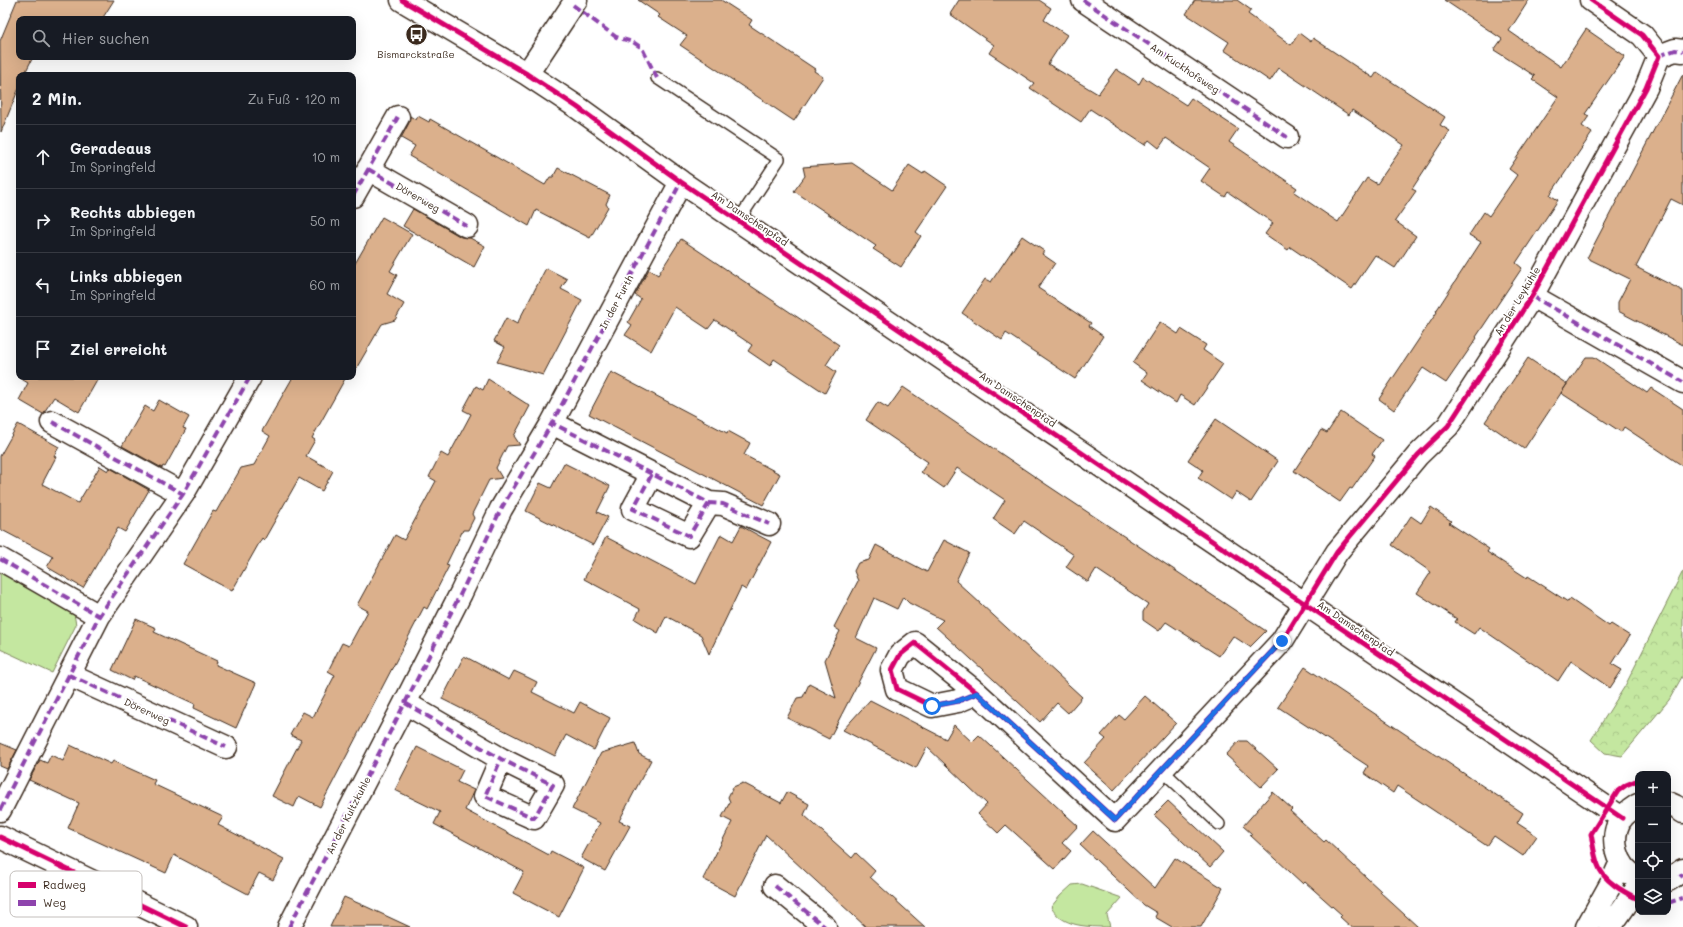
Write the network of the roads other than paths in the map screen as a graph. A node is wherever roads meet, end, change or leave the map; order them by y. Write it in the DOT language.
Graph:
graph roads {
  1 [pos="402,0"];
  2 [pos="576,0"];
  3 [pos="1083,0"];
  4 [pos="1591,0"];
  5 [pos="1683,51"];
  6 [pos="1659,56"];
  7 [pos="527,74"];
  8 [pos="656,78"];
  9 [pos="398,116"];
  10 [pos="1287,136"];
  11 [pos="368,169"];
  12 [pos="681,182"];
  13 [pos="356,191"];
  14 [pos="738,221"];
  15 [pos="467,226"];
  16 [pos="1532,296"];
  17 [pos="248,380"];
  18 [pos="1683,382"];
  19 [pos="52,422"];
  20 [pos="552,422"];
  21 [pos="652,474"];
  22 [pos="183,494"];
  23 [pos="709,503"];
  24 [pos="769,524"];
  25 [pos="0,559"];
  26 [pos="461,593"];
  27 [pos="1305,604"];
  28 [pos="99,616"];
  29 [pos="69,675"];
  30 [pos="977,693"];
  31 [pos="405,703"];
  32 [pos="226,747"];
  33 [pos="501,760"];
  34 [pos="1162,770"];
  35 [pos="0,810"];
  36 [pos="1630,812"];
  37 [pos="1219,824"];
  38 [pos="0,838"];
  39 [pos="1620,862"];
  40 [pos="1683,870"];
  41 [pos="69,871"];
  42 [pos="1635,876"];
  43 [pos="1670,879"];
  44 [pos="775,886"];
  45 [pos="1635,891"];
  46 [pos="142,906"];
  47 [pos="186,927"];
  48 [pos="289,927"];
  49 [pos="825,927"];
  50 [pos="1587,927"];
  51 [pos="1610,927"];
  1 -- 7 [label="street, Am Damschenpfad"];
  2 -- 7 [label="street"];
  3 -- 10 [label="street, Am Kuckhofsweg"];
  4 -- 6 [label="street"];
  5 -- 6 [label="street"];
  6 -- 16 [label="street, An der Leykuhle"];
  7 -- 12 [label="street, Am Damschenpfad"];
  8 -- 14 [label="lane"];
  9 -- 11 [label="street"];
  11 -- 13 [label="street"];
  11 -- 15 [label="street, Dörerweg"];
  12 -- 14 [label="street, Am Damschenpfad"];
  12 -- 20 [label="street, In der Furth"];
  14 -- 27 [label="street, Am Damschenpfad"];
  16 -- 18 [label="street, An der Leykuhle"];
  16 -- 27 [label="street, An der Leykuhle"];
  17 -- 22 [label="street"];
  19 -- 22 [label="street"];
  20 -- 21 [label="street"];
  20 -- 26 [label="street, In der Furth"];
  21 -- 23 [label="street"];
  21 -- 23 [label="street"];
  22 -- 28 [label="street"];
  23 -- 24 [label="street"];
  25 -- 28 [label="street"];
  26 -- 31 [label="street, An der Kultzkuhle"];
  27 -- 34 [label="street, An der Leykuhle"];
  27 -- 36 [label="street, Am Damschenpfad"];
  28 -- 29 [label="street"];
  29 -- 32 [label="street, Dörerweg"];
  29 -- 35 [label="street"];
  30 -- 34 [label="street, An der Leykuhle"];
  31 -- 33 [label="street"];
  31 -- 48 [label="street, An der Kultzkuhle"];
  34 -- 37 [label="lane"];
  36 -- 39 [label="street"];
  38 -- 41 [label="street"];
  39 -- 42 [label="street"];
  39 -- 50 [label="street"];
  40 -- 43 [label="street"];
  44 -- 49 [label="street"];
  45 -- 51 [label="street"];
  46 -- 47 [label="street"];
}
